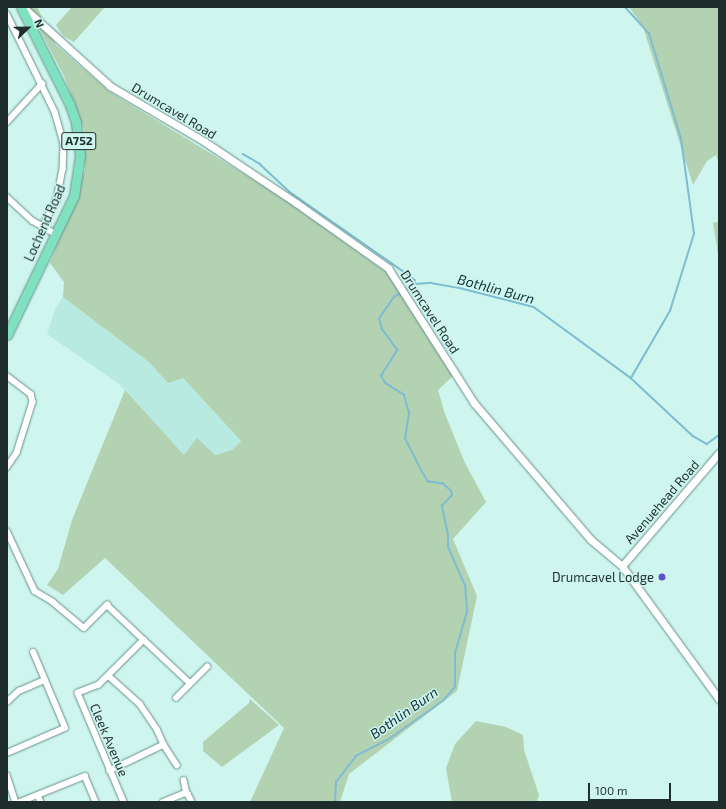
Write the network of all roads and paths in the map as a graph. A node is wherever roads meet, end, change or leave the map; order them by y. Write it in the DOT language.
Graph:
graph roads {
  1 [pos="22,7"];
  2 [pos="7,14"];
  3 [pos="42,84"];
  4 [pos="8,117"];
  5 [pos="7,198"];
  6 [pos="43,228"];
  7 [pos="57,235"];
  8 [pos="7,335"];
  9 [pos="7,376"];
  10 [pos="719,453"];
  11 [pos="7,468"];
  12 [pos="7,531"];
  13 [pos="622,566"];
  14 [pos="144,640"];
  15 [pos="33,652"];
  16 [pos="207,667"];
  17 [pos="109,676"];
  18 [pos="45,680"];
  19 [pos="190,683"];
  20 [pos="176,698"];
  21 [pos="719,699"];
  22 [pos="7,702"];
  23 [pos="164,745"];
  24 [pos="7,753"];
  25 [pos="177,766"];
  26 [pos="110,771"];
  27 [pos="7,775"];
  28 [pos="184,780"];
  29 [pos="187,794"];
  30 [pos="38,795"];
  31 [pos="16,802"];
  32 [pos="20,802"];
  33 [pos="41,802"];
  34 [pos="96,802"];
  35 [pos="124,802"];
  36 [pos="164,802"];
  37 [pos="192,802"];
  1 -- 7 [label="main road, Lochend Road / A752"];
  1 -- 13 [label="street, Drumcavel Road"];
  2 -- 3 [label="street"];
  3 -- 4 [label="street"];
  3 -- 6 [label="street"];
  5 -- 6 [label="street"];
  6 -- 7 [label="street"];
  7 -- 8 [label="main road, Lochend Road / A752"];
  9 -- 11 [label="street"];
  10 -- 13 [label="street, Avenuehead Road"];
  12 -- 14 [label="street"];
  13 -- 21 [label="street, Drumcavel Road"];
  14 -- 17 [label="street, Cleek Avenue"];
  14 -- 19 [label="street"];
  15 -- 18 [label="street"];
  16 -- 19 [label="street"];
  17 -- 23 [label="street"];
  17 -- 26 [label="street, Cleek Avenue"];
  18 -- 22 [label="street"];
  18 -- 24 [label="street"];
  19 -- 20 [label="street"];
  23 -- 25 [label="street"];
  23 -- 26 [label="street"];
  26 -- 35 [label="street, Cleek Avenue"];
  27 -- 31 [label="street"];
  28 -- 29 [label="street"];
  29 -- 36 [label="street"];
  29 -- 37 [label="street"];
  30 -- 32 [label="street"];
  30 -- 33 [label="street"];
  30 -- 34 [label="street"];
}
